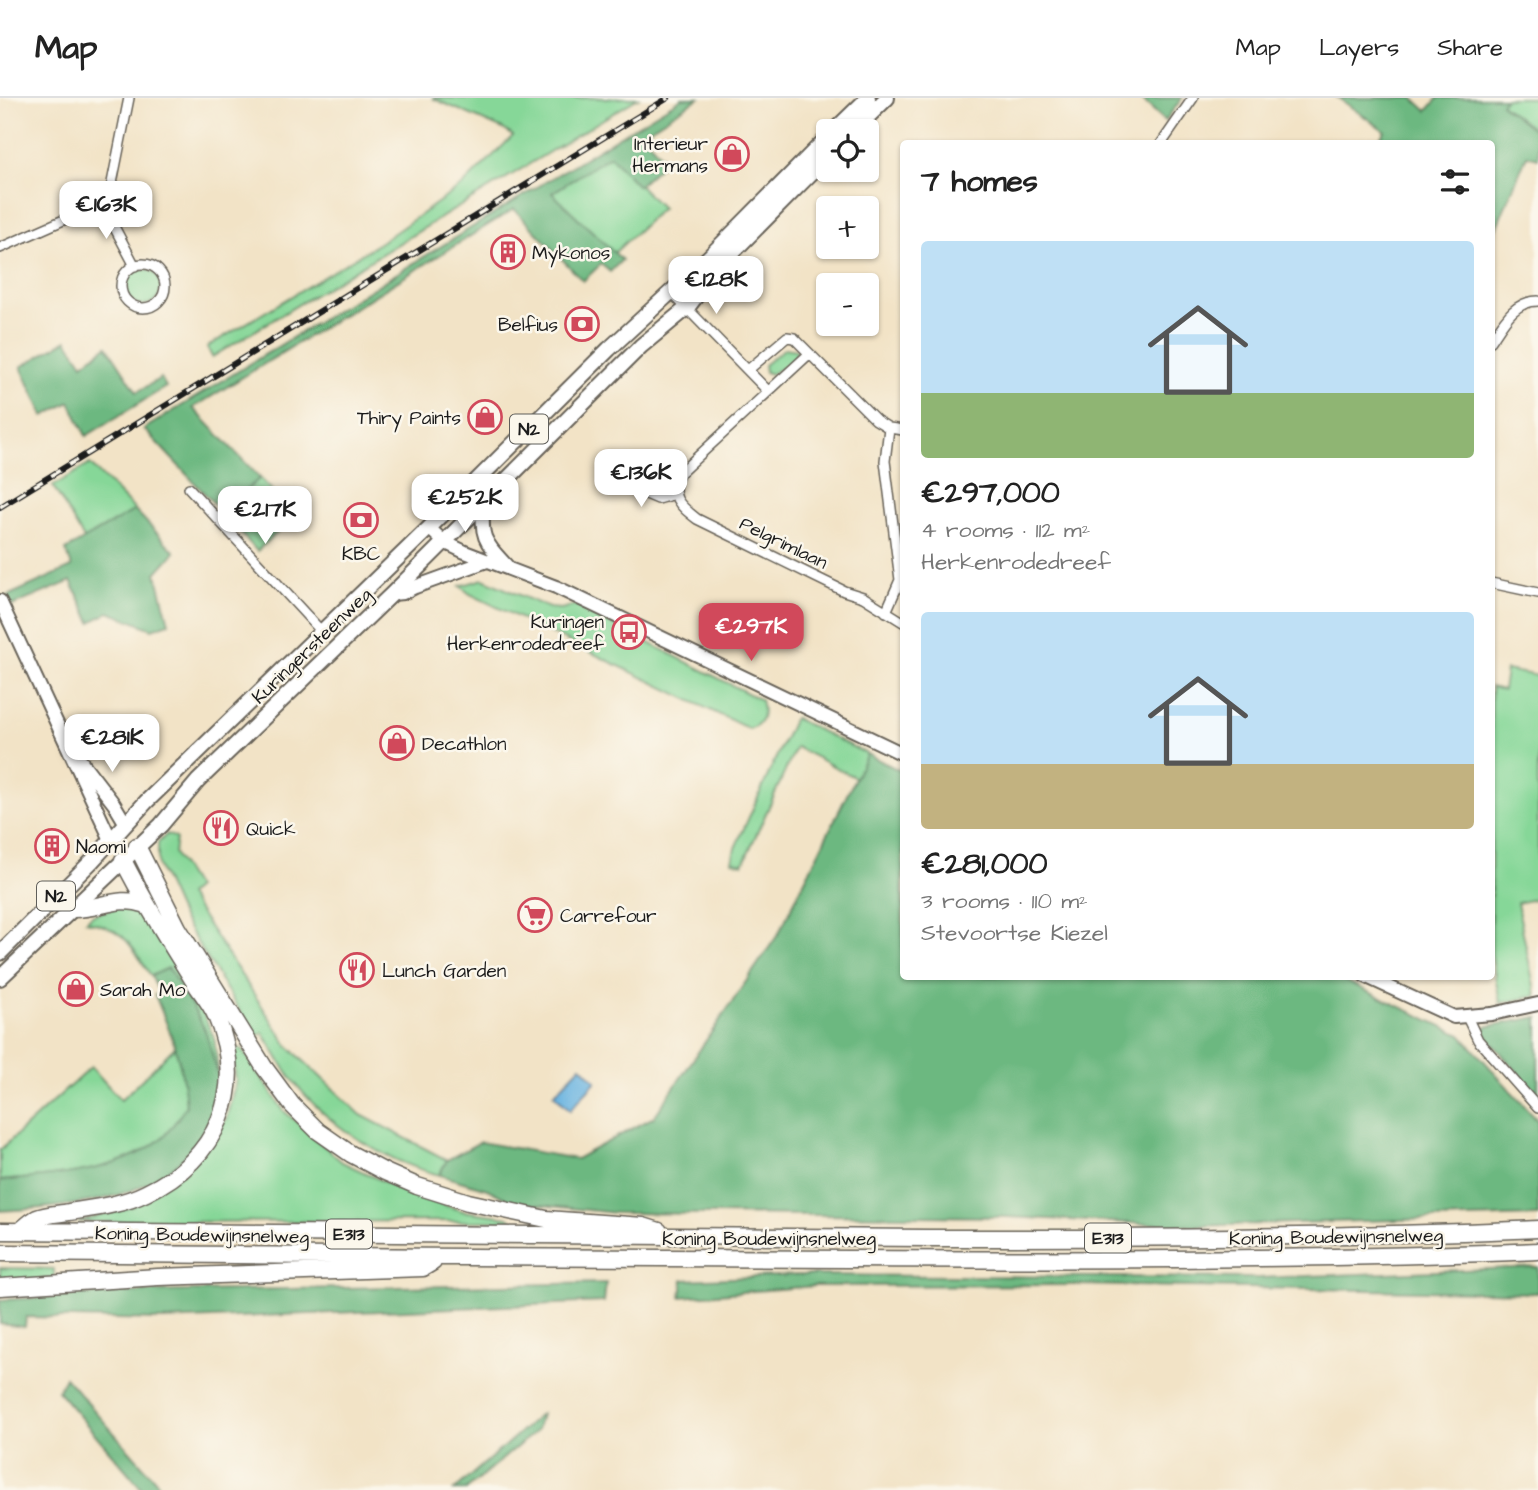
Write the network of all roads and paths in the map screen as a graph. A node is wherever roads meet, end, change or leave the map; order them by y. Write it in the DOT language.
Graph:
graph roads {
  1 [pos="129,98"];
  2 [pos="867,98"];
  3 [pos="887,98"];
  4 [pos="1193,98"];
  5 [pos="846,119"];
  6 [pos="865,119"];
  7 [pos="1164,140"];
  8 [pos="816,152"];
  9 [pos="816,165"];
  10 [pos="790,183"];
  11 [pos="101,202"];
  12 [pos="0,248"];
  13 [pos="135,266"];
  14 [pos="670,290"];
  15 [pos="1538,301"];
  16 [pos="687,308"];
  17 [pos="1495,335"];
  18 [pos="809,354"];
  19 [pos="748,370"];
  20 [pos="768,391"];
  21 [pos="889,428"];
  22 [pos="900,430"];
  23 [pos="611,479"];
  24 [pos="189,488"];
  25 [pos="675,494"];
  26 [pos="484,502"];
  27 [pos="429,527"];
  28 [pos="444,542"];
  29 [pos="487,561"];
  30 [pos="511,570"];
  31 [pos="1495,584"];
  32 [pos="1538,593"];
  33 [pos="391,594"];
  34 [pos="0,601"];
  35 [pos="886,612"];
  36 [pos="900,620"];
  37 [pos="322,632"];
  38 [pos="68,744"];
  39 [pos="900,753"];
  40 [pos="125,824"];
  41 [pos="111,840"];
  42 [pos="137,846"];
  43 [pos="123,860"];
  44 [pos="147,905"];
  45 [pos="71,909"];
  46 [pos="0,953"];
  47 [pos="0,978"];
  48 [pos="1373,980"];
  49 [pos="1538,1004"];
  50 [pos="1467,1017"];
  51 [pos="1538,1108"];
  52 [pos="1538,1230"];
  53 [pos="0,1231"];
  54 [pos="20,1231"];
  55 [pos="678,1237"];
  56 [pos="1538,1251"];
  57 [pos="0,1253"];
  58 [pos="442,1257"];
  59 [pos="0,1287"];
  1 -- 11 [label="street"];
  2 -- 5 [label="main road"];
  3 -- 6 [label="main road"];
  4 -- 7 [label="street"];
  8 -- 10 [label="main road, N2"];
  9 -- 10 [label="main road, N2"];
  10 -- 14 [label="main road, Kuringersteenweg / N2"];
  10 -- 16 [label="main road, Kuringersteenweg / N2"];
  11 -- 12 [label="street"];
  11 -- 13 [label="street"];
  13 -- 13 [label="street"];
  14 -- 16 [label="street"];
  14 -- 27 [label="main road, Kuringersteenweg / N2"];
  15 -- 17 [label="street"];
  16 -- 19 [label="street"];
  16 -- 26 [label="main road, Kuringersteenweg / N2"];
  18 -- 19 [label="street"];
  18 -- 20 [label="street"];
  18 -- 21 [label="street"];
  19 -- 20 [label="street"];
  20 -- 25 [label="street"];
  21 -- 22 [label="street"];
  21 -- 35 [label="street"];
  23 -- 25 [label="street"];
  24 -- 37 [label="street"];
  25 -- 35 [label="street, Pelgrimlaan"];
  26 -- 28 [label="main road, Kuringersteenweg / N2"];
  26 -- 30 [label="main road"];
  27 -- 28 [label="main road"];
  27 -- 37 [label="main road, Kuringersteenweg / N2"];
  28 -- 29 [label="main road"];
  28 -- 33 [label="main road, Kuringersteenweg / N2"];
  29 -- 30 [label="main road"];
  29 -- 33 [label="main road"];
  30 -- 39 [label="main road"];
  31 -- 32 [label="street"];
  33 -- 42 [label="main road, Kuringersteenweg / N2"];
  34 -- 38 [label="main road"];
  35 -- 36 [label="street, Pelgrimlaan"];
  37 -- 40 [label="main road, Kuringersteenweg / N2"];
  38 -- 40 [label="main road"];
  38 -- 41 [label="main road"];
  40 -- 41 [label="main road, Kuringersteenweg / N2"];
  40 -- 42 [label="main road"];
  41 -- 43 [label="main road"];
  41 -- 46 [label="main road, Kuringersteenweg / N2"];
  42 -- 43 [label="main road, Kuringersteenweg / N2"];
  42 -- 55 [label="highway"];
  43 -- 44 [label="highway"];
  43 -- 45 [label="main road, Kuringersteenweg / N2"];
  44 -- 45 [label="highway"];
  44 -- 54 [label="highway"];
  45 -- 47 [label="main road, Kuringersteenweg / N2"];
  48 -- 50 [label="main road"];
  49 -- 50 [label="main road"];
  50 -- 51 [label="street"];
  52 -- 55 [label="highway, Koning Boudewijnsnelweg / E313"];
  53 -- 54 [label="highway, Koning Boudewijnsnelweg / E313"];
  54 -- 55 [label="highway, Koning Boudewijnsnelweg / E313"];
  56 -- 58 [label="highway, Koning Boudewijnsnelweg / E313"];
  57 -- 58 [label="highway, Koning Boudewijnsnelweg / E313"];
  58 -- 59 [label="highway"];
}
